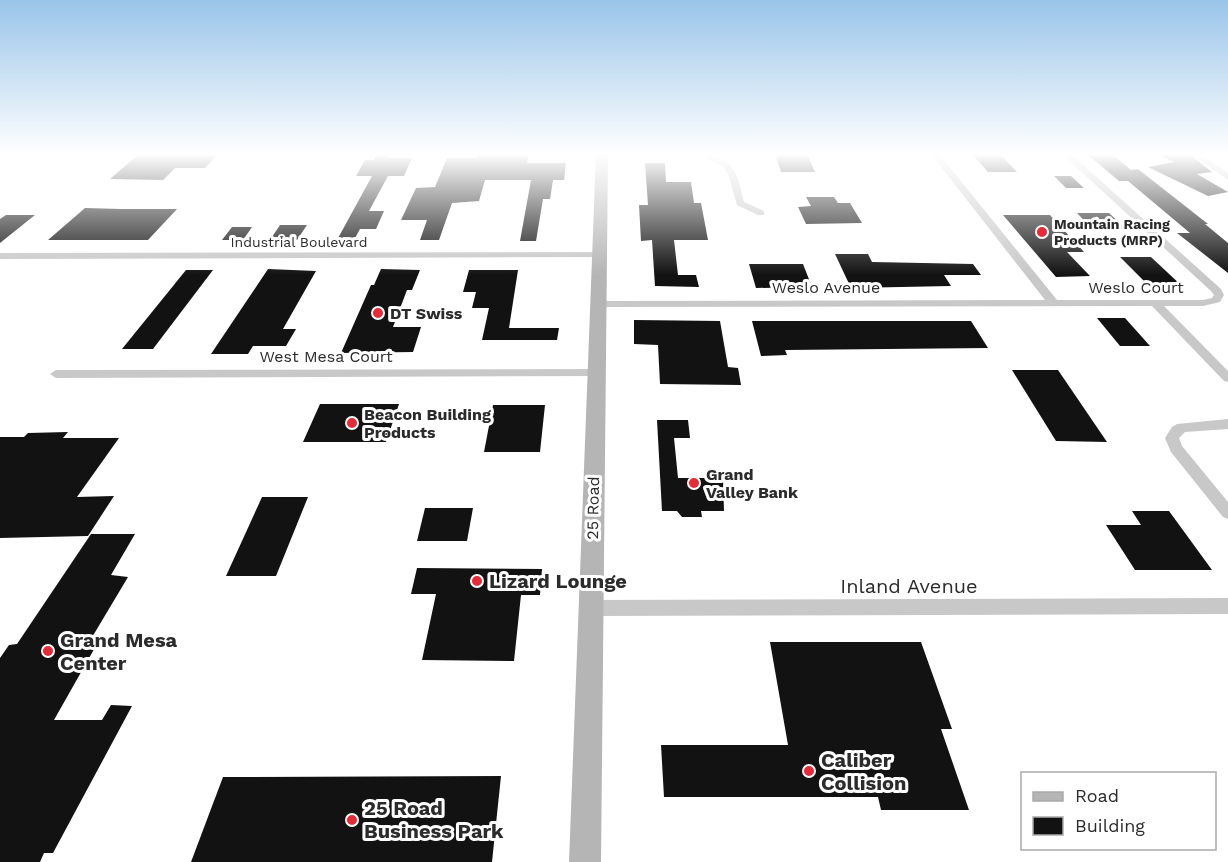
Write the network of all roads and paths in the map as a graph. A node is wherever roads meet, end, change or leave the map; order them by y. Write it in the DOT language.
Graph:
graph roads {
  1 [pos="601,194"];
  2 [pos="737,194"];
  3 [pos="967,194"];
  4 [pos="1111,194"];
  5 [pos="761,213"];
  6 [pos="599,255"];
  7 [pos="0,256"];
  8 [pos="1154,302"];
  9 [pos="598,304"];
  10 [pos="1054,304"];
  11 [pos="596,373"];
  12 [pos="56,374"];
  13 [pos="1228,378"];
  14 [pos="1228,424"];
  15 [pos="1228,513"];
  16 [pos="1228,606"];
  17 [pos="591,608"];
  18 [pos="585,862"];
  1 -- 6 [label="main road, 25 Road"];
  2 -- 5 [label="street"];
  3 -- 10 [label="street"];
  4 -- 8 [label="street, Weslo Court"];
  6 -- 7 [label="street, Industrial Boulevard"];
  6 -- 9 [label="main road, 25 Road"];
  8 -- 10 [label="street, Weslo Court"];
  8 -- 13 [label="street"];
  9 -- 10 [label="street, Weslo Avenue"];
  9 -- 11 [label="main road, 25 Road"];
  11 -- 12 [label="street, West Mesa Court"];
  11 -- 17 [label="main road, 25 Road"];
  14 -- 15 [label="street"];
  16 -- 17 [label="street, Inland Avenue"];
  17 -- 18 [label="main road, 25 Road"];
}
